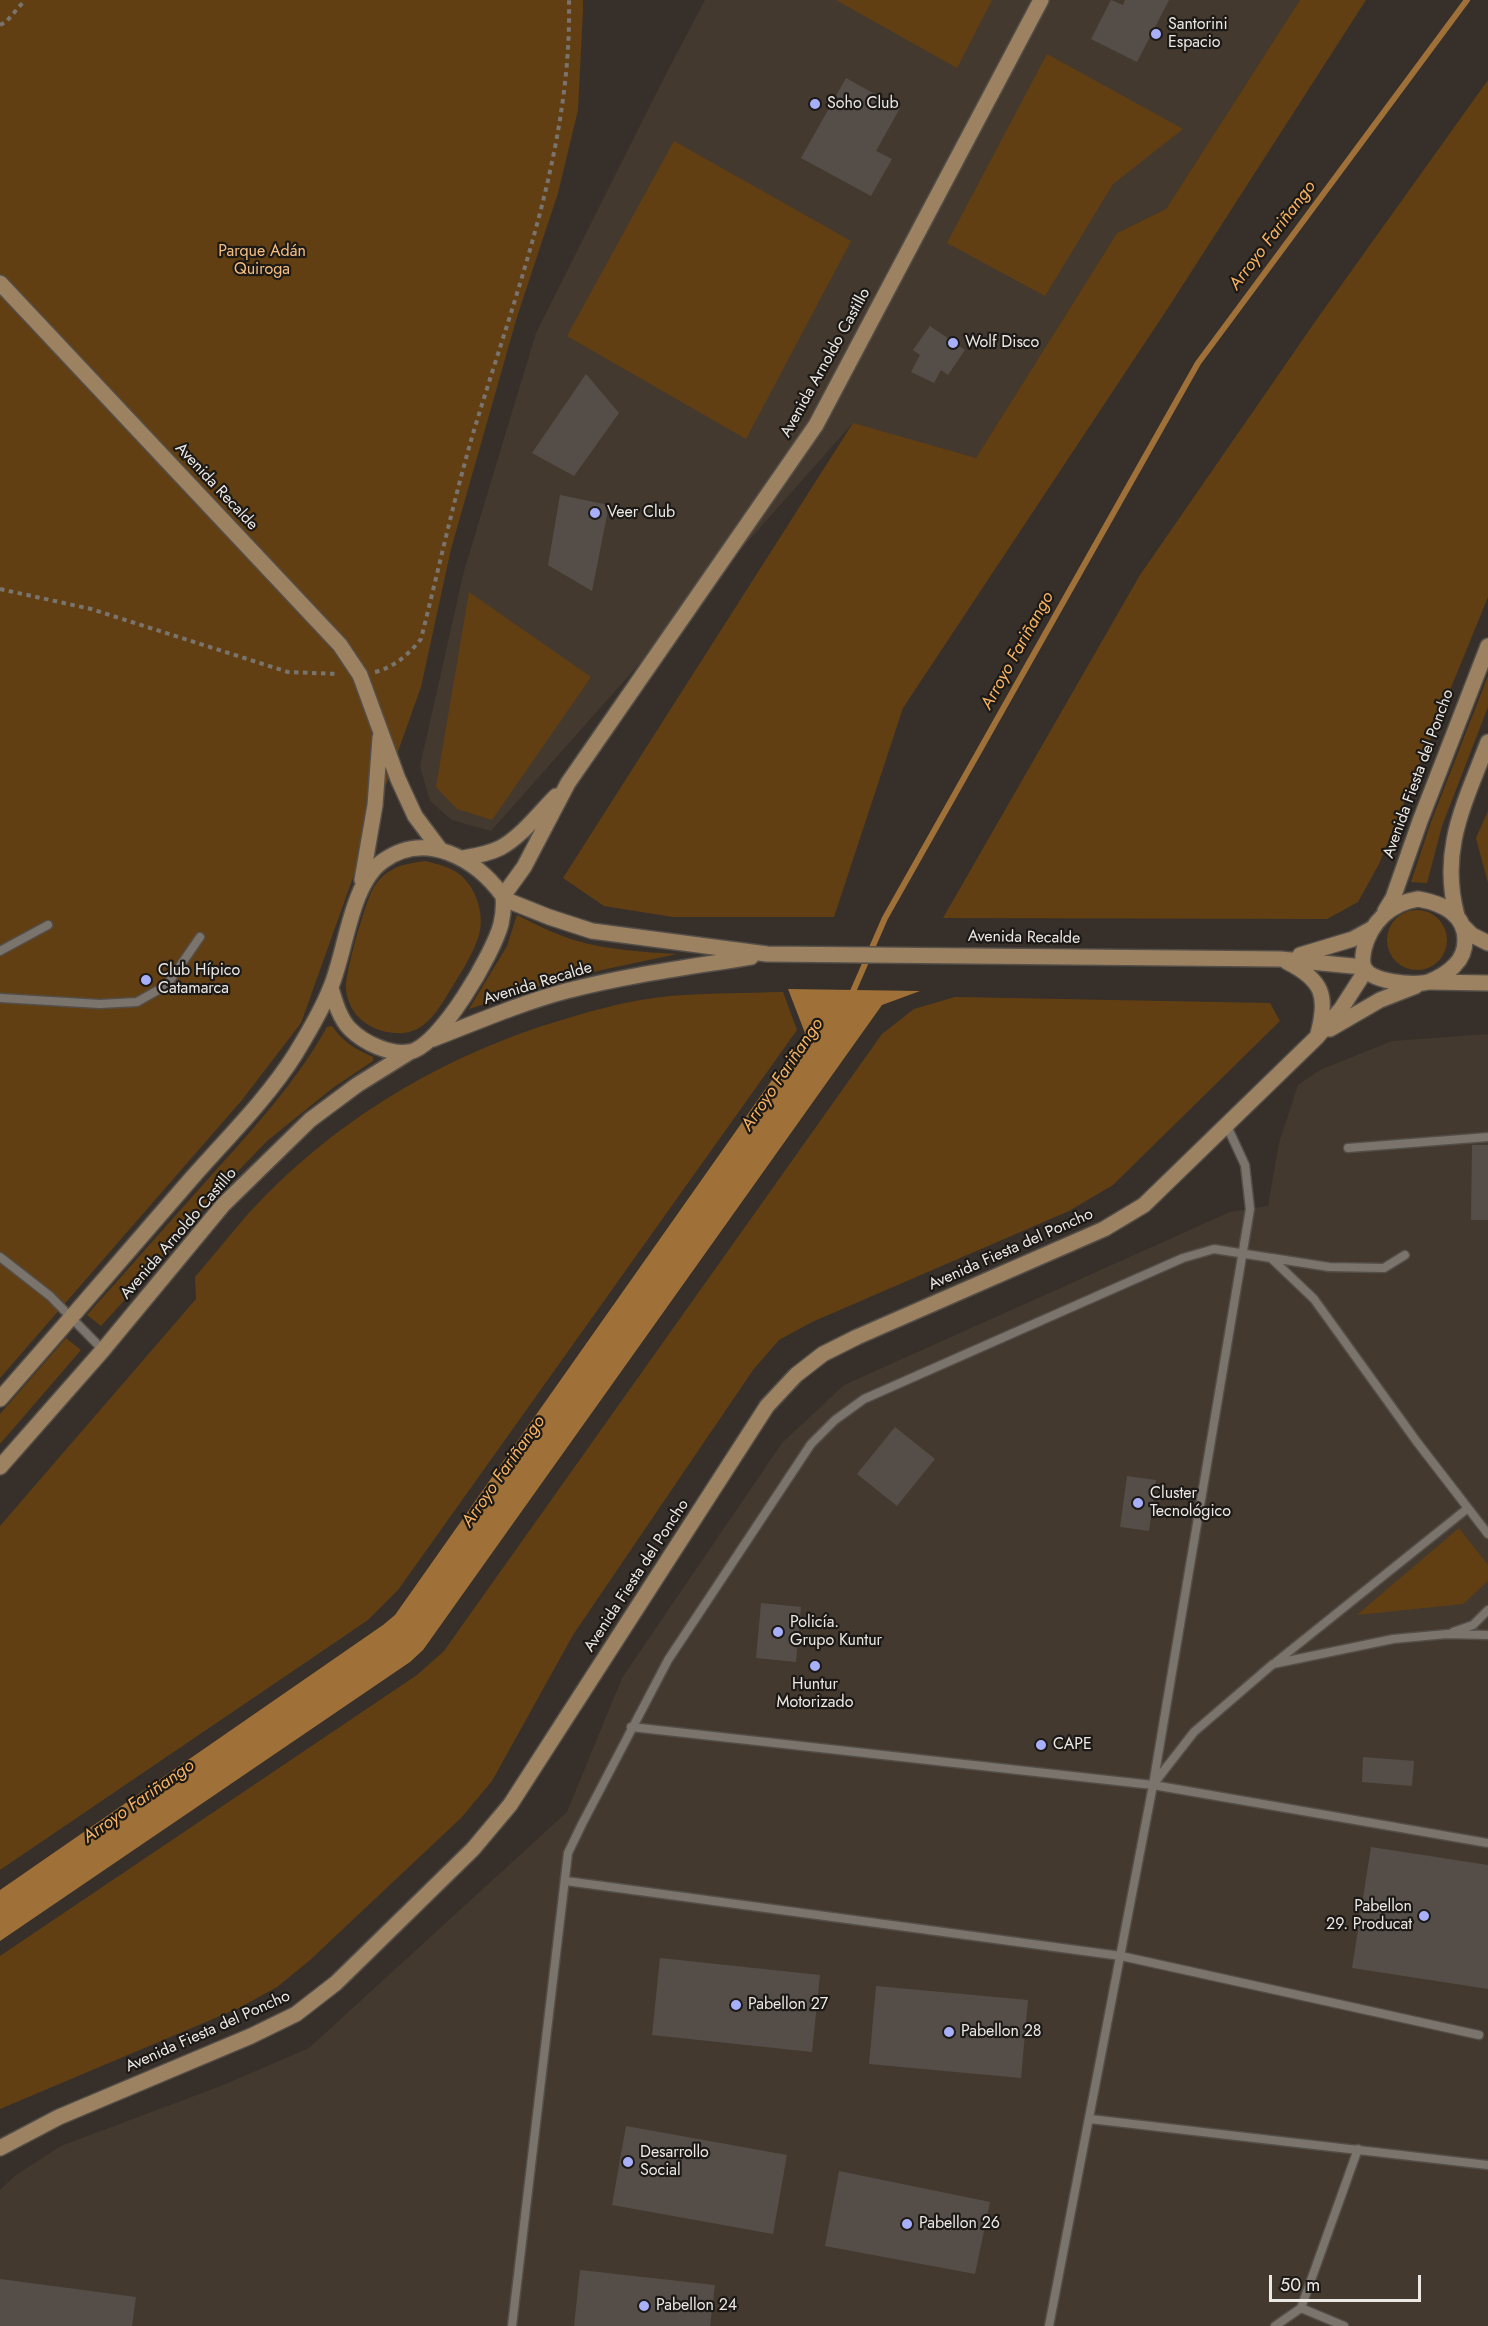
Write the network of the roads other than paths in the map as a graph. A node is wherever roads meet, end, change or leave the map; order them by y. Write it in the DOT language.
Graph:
graph roads {
  1 [pos="1041,0"];
  2 [pos="0,283"];
  3 [pos="1488,646"];
  4 [pos="380,732"];
  5 [pos="1488,742"];
  6 [pos="568,783"];
  7 [pos="439,848"];
  8 [pos="463,858"];
  9 [pos="361,887"];
  10 [pos="504,898"];
  11 [pos="1384,915"];
  12 [pos="1460,921"];
  13 [pos="48,925"];
  14 [pos="1373,928"];
  15 [pos="200,937"];
  16 [pos="1488,943"];
  17 [pos="0,951"];
  18 [pos="767,954"];
  19 [pos="1280,959"];
  20 [pos="1365,969"];
  21 [pos="1426,982"];
  22 [pos="1488,983"];
  23 [pos="331,988"];
  24 [pos="0,998"];
  25 [pos="1317,1037"];
  26 [pos="430,1040"];
  27 [pos="410,1052"];
  28 [pos="1226,1124"];
  29 [pos="1488,1137"];
  30 [pos="1348,1148"];
  31 [pos="1243,1254"];
  32 [pos="1406,1255"];
  33 [pos="0,1257"];
  34 [pos="1271,1258"];
  35 [pos="70,1318"];
  36 [pos="104,1350"];
  37 [pos="0,1399"];
  38 [pos="0,1467"];
  39 [pos="1468,1508"];
  40 [pos="1488,1534"];
  41 [pos="1488,1610"];
  42 [pos="1447,1634"];
  43 [pos="1488,1635"];
  44 [pos="1273,1664"];
  45 [pos="631,1727"];
  46 [pos="1152,1785"];
  47 [pos="1488,1843"];
  48 [pos="566,1881"];
  49 [pos="1121,1956"];
  50 [pos="1479,2035"];
  51 [pos="1090,2119"];
  52 [pos="0,2148"];
  53 [pos="1358,2150"];
  54 [pos="1488,2164"];
  55 [pos="1301,2308"];
  56 [pos="512,2326"];
  57 [pos="1049,2326"];
  58 [pos="1275,2326"];
  59 [pos="1344,2326"];
  1 -- 6 [label="main road, Avenida Arnoldo Castillo"];
  2 -- 4 [label="main road, Avenida Recalde"];
  3 -- 11 [label="main road, Avenida Fiesta del Poncho"];
  4 -- 7 [label="main road, Avenida Recalde"];
  4 -- 9 [label="main road, Avenida Recalde"];
  5 -- 12 [label="main road"];
  6 -- 8 [label="main road, Avenida Arnoldo Castillo"];
  6 -- 10 [label="main road, Avenida Arnoldo Castillo"];
  7 -- 8 [label="main road"];
  7 -- 9 [label="main road"];
  8 -- 10 [label="main road"];
  9 -- 23 [label="main road"];
  10 -- 18 [label="main road, Avenida Recalde"];
  10 -- 26 [label="main road"];
  11 -- 12 [label="main road"];
  11 -- 14 [label="main road"];
  12 -- 16 [label="main road"];
  12 -- 21 [label="main road"];
  13 -- 17 [label="lane"];
  14 -- 19 [label="main road, Avenida Recalde"];
  14 -- 20 [label="main road"];
  15 -- 24 [label="lane"];
  18 -- 19 [label="main road, Avenida Recalde"];
  18 -- 26 [label="main road, Avenida Recalde"];
  19 -- 20 [label="main road, Avenida Recalde"];
  19 -- 25 [label="main road"];
  20 -- 21 [label="main road"];
  20 -- 25 [label="main road, Avenida Fiesta del Poncho"];
  21 -- 22 [label="main road"];
  21 -- 25 [label="main road, Avenida Fiesta del Poncho"];
  23 -- 27 [label="main road"];
  23 -- 35 [label="main road, Avenida Arnoldo Castillo"];
  25 -- 28 [label="main road, Avenida Fiesta del Poncho"];
  26 -- 27 [label="main road"];
  27 -- 36 [label="main road, Avenida Arnoldo Castillo"];
  28 -- 31 [label="lane"];
  28 -- 52 [label="main road, Avenida Fiesta del Poncho"];
  29 -- 30 [label="lane"];
  31 -- 34 [label="lane"];
  31 -- 45 [label="lane"];
  31 -- 46 [label="lane"];
  32 -- 34 [label="lane"];
  33 -- 35 [label="lane"];
  34 -- 39 [label="lane"];
  35 -- 36 [label="lane"];
  35 -- 37 [label="main road, Avenida Arnoldo Castillo"];
  36 -- 38 [label="main road, Avenida Arnoldo Castillo"];
  39 -- 40 [label="lane"];
  39 -- 44 [label="lane"];
  41 -- 42 [label="lane"];
  42 -- 43 [label="lane"];
  42 -- 44 [label="lane"];
  44 -- 46 [label="lane"];
  45 -- 46 [label="lane"];
  45 -- 48 [label="lane"];
  46 -- 47 [label="lane"];
  46 -- 49 [label="lane"];
  48 -- 49 [label="lane"];
  48 -- 56 [label="lane"];
  49 -- 50 [label="lane"];
  49 -- 51 [label="lane"];
  51 -- 53 [label="lane"];
  51 -- 57 [label="lane"];
  53 -- 54 [label="lane"];
  53 -- 55 [label="lane"];
  55 -- 58 [label="lane"];
  55 -- 59 [label="lane"];
}
